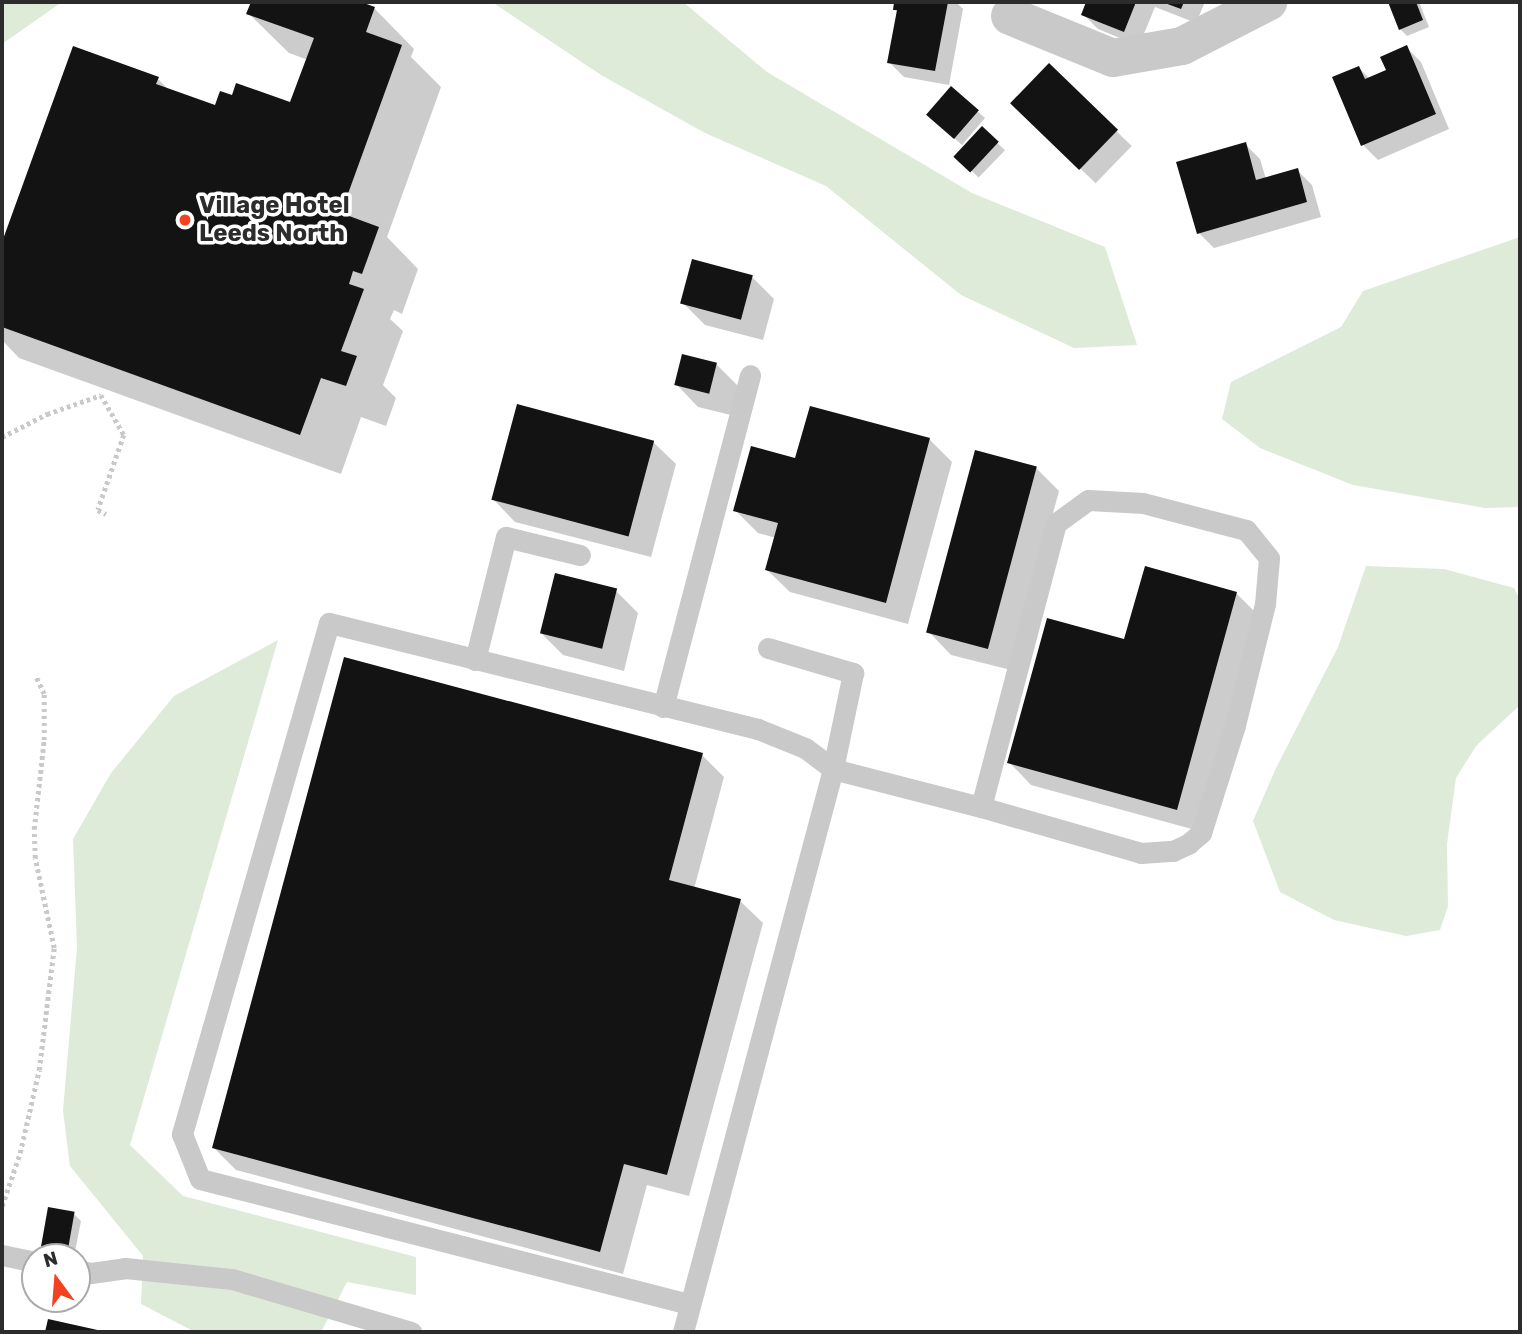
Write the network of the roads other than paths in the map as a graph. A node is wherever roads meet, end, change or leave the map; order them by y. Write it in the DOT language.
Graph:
graph roads {
  1 [pos="1268,2"];
  2 [pos="1010,16"];
  3 [pos="750,375"];
  4 [pos="580,555"];
  5 [pos="768,648"];
  6 [pos="475,660"];
  7 [pos="663,707"];
  8 [pos="833,769"];
  9 [pos="981,807"];
  10 [pos="2,1255"];
  11 [pos="21,1259"];
  12 [pos="91,1273"];
  13 [pos="689,1304"];
  14 [pos="411,1332"];
  15 [pos="683,1332"];
  1 -- 2 [label="street"];
  3 -- 7 [label="lane"];
  4 -- 6 [label="lane"];
  5 -- 8 [label="lane"];
  6 -- 7 [label="lane"];
  6 -- 13 [label="lane"];
  7 -- 8 [label="lane"];
  8 -- 9 [label="lane"];
  8 -- 13 [label="lane"];
  9 -- 9 [label="lane"];
  10 -- 11 [label="lane"];
  12 -- 14 [label="lane"];
  13 -- 15 [label="lane"];
}
